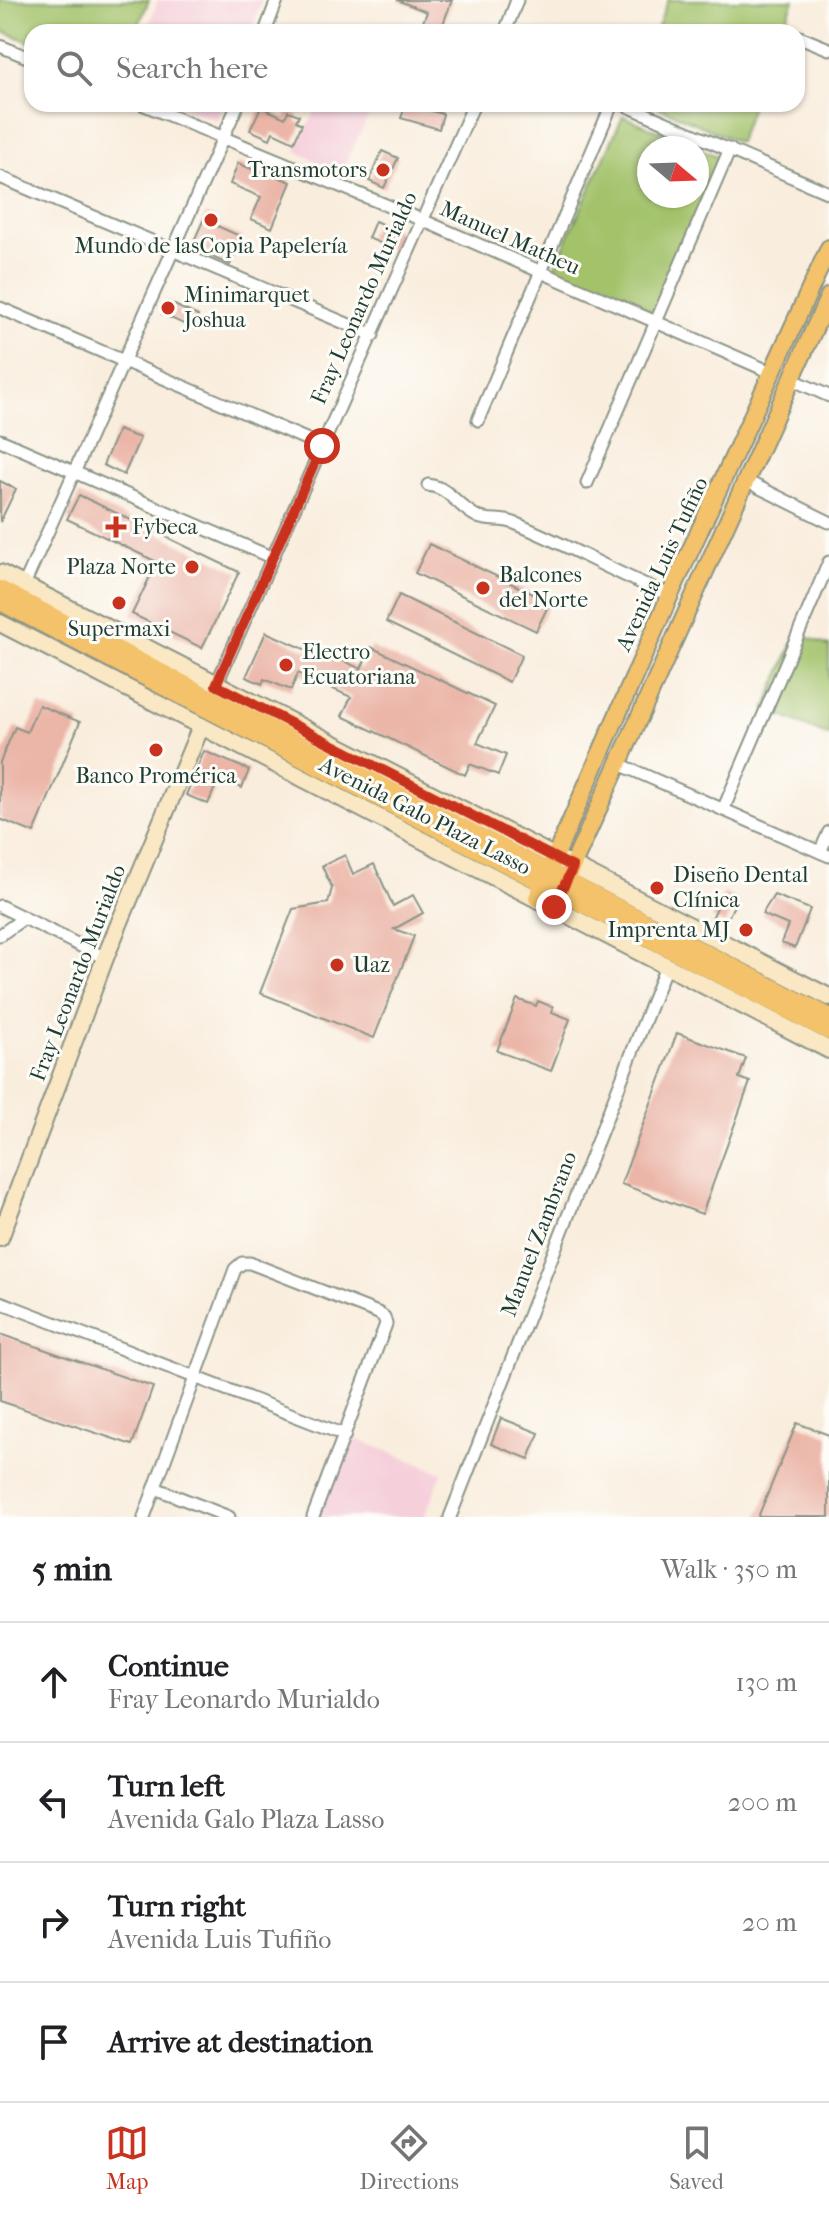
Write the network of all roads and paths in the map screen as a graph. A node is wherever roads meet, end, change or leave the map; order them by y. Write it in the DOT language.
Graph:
graph roads {
  1 [pos="277,0"];
  2 [pos="517,0"];
  3 [pos="268,24"];
  4 [pos="508,24"];
  5 [pos="805,39"];
  6 [pos="0,46"];
  7 [pos="829,49"];
  8 [pos="24,56"];
  9 [pos="162,112"];
  10 [pos="235,112"];
  11 [pos="470,112"];
  12 [pos="609,112"];
  13 [pos="642,112"];
  14 [pos="225,138"];
  15 [pos="730,149"];
  16 [pos="0,177"];
  17 [pos="829,193"];
  18 [pos="422,220"];
  19 [pos="829,248"];
  20 [pos="174,250"];
  21 [pos="541,273"];
  22 [pos="805,303"];
  23 [pos="826,303"];
  24 [pos="0,308"];
  25 [pos="656,324"];
  26 [pos="373,335"];
  27 [pos="123,361"];
  28 [pos="773,373"];
  29 [pos="791,379"];
  30 [pos="829,396"];
  31 [pos="478,420"];
  32 [pos="0,440"];
  33 [pos="322,446"];
  34 [pos="740,448"];
  35 [pos="757,456"];
  36 [pos="75,472"];
  37 [pos="746,481"];
  38 [pos="587,483"];
  39 [pos="428,485"];
  40 [pos="829,522"];
  41 [pos="273,558"];
  42 [pos="829,562"];
  43 [pos="0,573"];
  44 [pos="24,585"];
  45 [pos="0,589"];
  46 [pos="670,595"];
  47 [pos="0,602"];
  48 [pos="0,623"];
  49 [pos="216,685"];
  50 [pos="201,726"];
  51 [pos="619,764"];
  52 [pos="723,810"];
  53 [pos="829,832"];
  54 [pos="825,854"];
  55 [pos="546,877"];
  56 [pos="564,886"];
  57 [pos="0,906"];
  58 [pos="24,918"];
  59 [pos="0,935"];
  60 [pos="105,958"];
  61 [pos="666,966"];
  62 [pos="829,997"];
  63 [pos="829,1016"];
  64 [pos="829,1032"];
  65 [pos="829,1050"];
  66 [pos="0,1238"];
  67 [pos="0,1302"];
  68 [pos="196,1378"];
  69 [pos="345,1435"];
  70 [pos="155,1488"];
  71 [pos="144,1517"];
  72 [pos="229,1517"];
  73 [pos="313,1517"];
  74 [pos="450,1517"];
  1 -- 3 [label="street"];
  2 -- 4 [label="street"];
  5 -- 7 [label="street"];
  6 -- 8 [label="street"];
  9 -- 14 [label="street, Manuel Matheu"];
  10 -- 14 [label="street"];
  11 -- 18 [label="street, Fray Leonardo Murialdo"];
  12 -- 21 [label="street"];
  13 -- 15 [label="street"];
  14 -- 18 [label="street, Manuel Matheu"];
  14 -- 20 [label="street"];
  15 -- 17 [label="street"];
  15 -- 25 [label="street"];
  16 -- 20 [label="street"];
  18 -- 21 [label="street, Manuel Matheu"];
  18 -- 26 [label="street, Fray Leonardo Murialdo"];
  19 -- 22 [label="main road, Avenida Luis Tufiño"];
  20 -- 26 [label="street"];
  20 -- 27 [label="street"];
  21 -- 25 [label="street, Manuel Matheu"];
  21 -- 31 [label="street"];
  22 -- 23 [label="main road"];
  22 -- 28 [label="main road, Avenida Luis Tufiño"];
  23 -- 29 [label="main road, Avenida Luis Tufiño"];
  24 -- 27 [label="street"];
  25 -- 28 [label="street, Manuel Matheu"];
  25 -- 38 [label="street"];
  26 -- 33 [label="street, Fray Leonardo Murialdo"];
  27 -- 33 [label="street"];
  27 -- 36 [label="street"];
  28 -- 34 [label="main road, Avenida Luis Tufiño"];
  29 -- 30 [label="street"];
  29 -- 35 [label="main road, Avenida Luis Tufiño"];
  32 -- 36 [label="street"];
  33 -- 41 [label="street, Fray Leonardo Murialdo"];
  34 -- 35 [label="main road"];
  34 -- 46 [label="main road, Avenida Luis Tufiño"];
  35 -- 37 [label="main road, Avenida Luis Tufiño"];
  36 -- 41 [label="street"];
  36 -- 44 [label="street"];
  37 -- 40 [label="street"];
  37 -- 51 [label="main road, Avenida Luis Tufiño"];
  39 -- 46 [label="street"];
  41 -- 49 [label="street, Fray Leonardo Murialdo"];
  42 -- 52 [label="street"];
  43 -- 44 [label="main road, Avenida Galo Plaza Lasso"];
  44 -- 49 [label="main road, Avenida Galo Plaza Lasso"];
  45 -- 55 [label="main road, Avenida Galo Plaza Lasso"];
  46 -- 55 [label="main road, Avenida Luis Tufiño"];
  47 -- 55 [label="main road, Avenida Galo Plaza Lasso"];
  48 -- 50 [label="main road, Avenida Galo Plaza Lasso"];
  49 -- 55 [label="main road, Avenida Galo Plaza Lasso"];
  50 -- 55 [label="main road, Avenida Galo Plaza Lasso"];
  50 -- 60 [label="main road, Fray Leonardo Murialdo"];
  51 -- 52 [label="street"];
  51 -- 56 [label="main road, Avenida Luis Tufiño"];
  52 -- 54 [label="street"];
  53 -- 54 [label="street"];
  55 -- 56 [label="main road, Avenida Galo Plaza Lasso"];
  55 -- 56 [label="main road, Avenida Galo Plaza Lasso"];
  56 -- 61 [label="main road, Avenida Galo Plaza Lasso"];
  56 -- 62 [label="main road, Avenida Galo Plaza Lasso"];
  56 -- 63 [label="main road, Avenida Galo Plaza Lasso"];
  56 -- 64 [label="main road, Avenida Galo Plaza Lasso"];
  57 -- 58 [label="street"];
  58 -- 59 [label="street"];
  58 -- 60 [label="street"];
  60 -- 66 [label="main road, Fray Leonardo Murialdo"];
  61 -- 65 [label="main road, Avenida Galo Plaza Lasso"];
  61 -- 74 [label="street, Manuel Zambrano"];
  67 -- 68 [label="street"];
  68 -- 69 [label="street"];
  68 -- 69 [label="street"];
  68 -- 70 [label="street"];
  69 -- 73 [label="street"];
  70 -- 71 [label="street"];
  70 -- 72 [label="street"];
}
